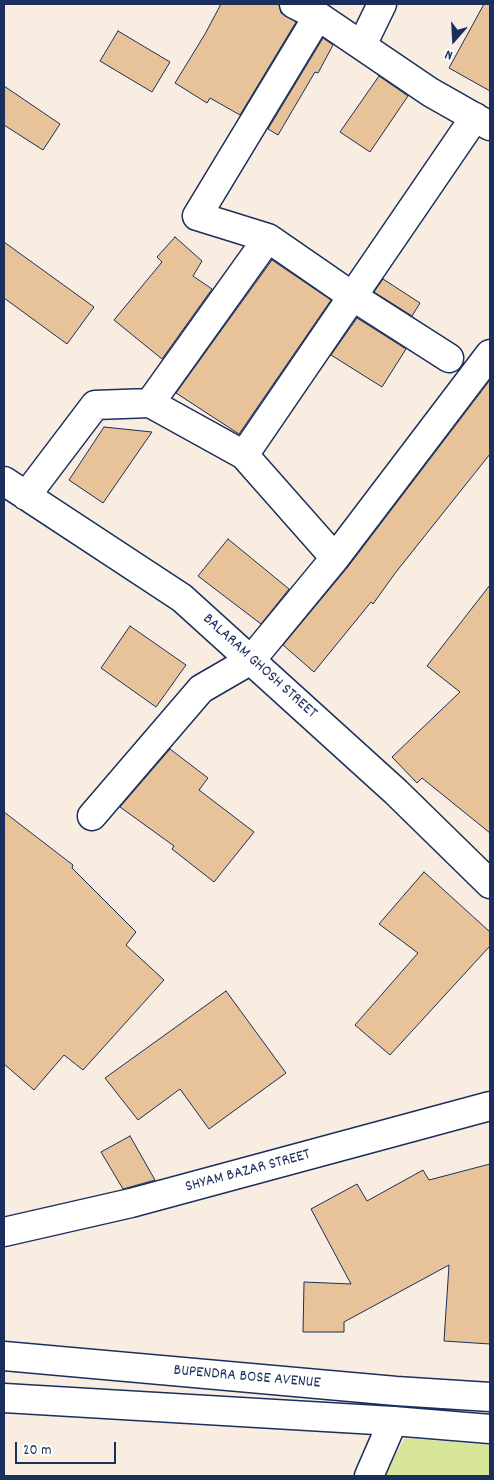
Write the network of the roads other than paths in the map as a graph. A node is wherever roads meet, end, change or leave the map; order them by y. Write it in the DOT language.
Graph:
graph roads {
  1 [pos="294,4"];
  2 [pos="382,4"];
  3 [pos="318,16"];
  4 [pos="362,45"];
  5 [pos="483,121"];
  6 [pos="268,238"];
  7 [pos="352,296"];
  8 [pos="490,354"];
  9 [pos="449,358"];
  10 [pos="150,403"];
  11 [pos="244,455"];
  12 [pos="15,488"];
  13 [pos="335,558"];
  14 [pos="251,660"];
  15 [pos="92,816"];
  16 [pos="490,884"];
  17 [pos="490,1106"];
  18 [pos="4,1232"];
  19 [pos="4,1356"];
  20 [pos="490,1397"];
  21 [pos="4,1398"];
  22 [pos="394,1421"];
  23 [pos="490,1429"];
  24 [pos="369,1476"];
  1 -- 3 [label="street"];
  2 -- 4 [label="street"];
  3 -- 4 [label="street"];
  3 -- 6 [label="street"];
  4 -- 5 [label="street"];
  5 -- 7 [label="street"];
  6 -- 7 [label="street"];
  6 -- 10 [label="street"];
  7 -- 9 [label="street"];
  7 -- 11 [label="street"];
  8 -- 13 [label="street"];
  10 -- 11 [label="street"];
  10 -- 12 [label="street"];
  11 -- 13 [label="street"];
  12 -- 14 [label="street, BALARAM GHOSH STREET"];
  13 -- 14 [label="street"];
  14 -- 15 [label="street"];
  14 -- 16 [label="street, BALARAM GHOSH STREET"];
  17 -- 18 [label="street, SHYAM BAZAR STREET"];
  19 -- 20 [label="street, BUPENDRA BOSE AVENUE"];
  21 -- 22 [label="street, BUPENDRA BOSE AVENUE"];
  22 -- 23 [label="street, BUPENDRA BOSE AVENUE"];
  22 -- 24 [label="street"];
}
